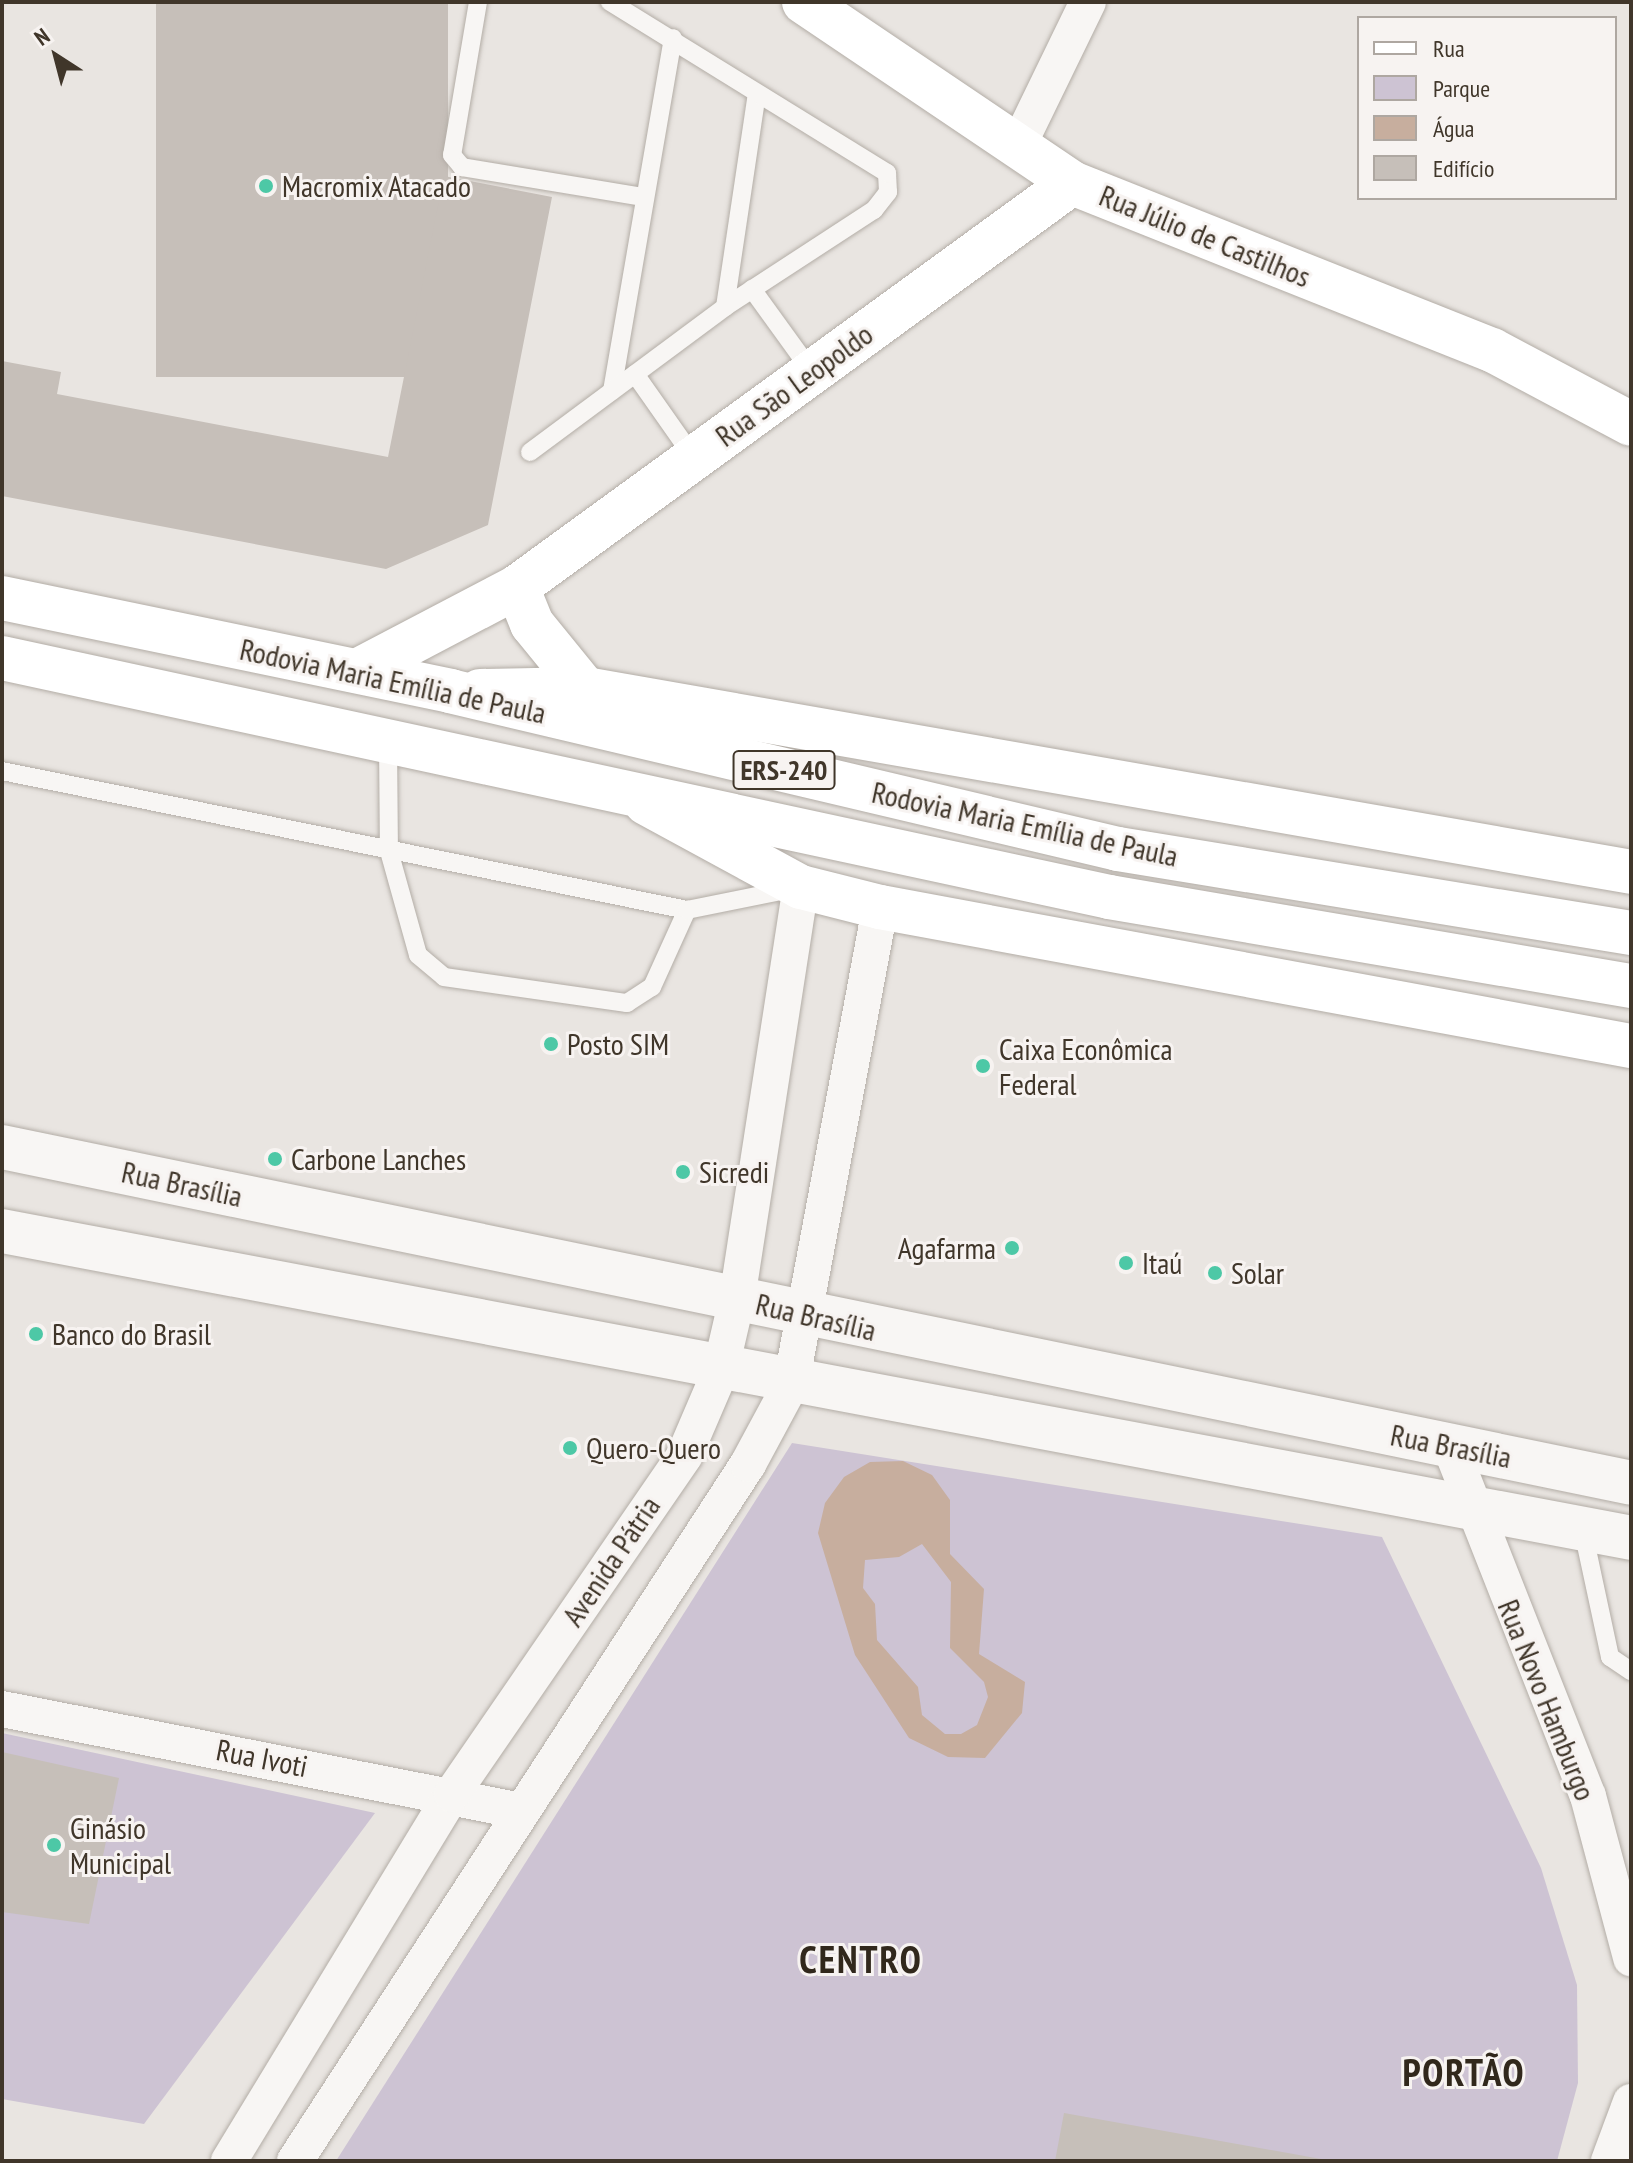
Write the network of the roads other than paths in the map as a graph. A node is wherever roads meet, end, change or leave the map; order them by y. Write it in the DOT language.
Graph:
graph roads {
  1 [pos="478,2"];
  2 [pos="610,2"];
  3 [pos="804,2"];
  4 [pos="1088,2"];
  5 [pos="673,38"];
  6 [pos="757,94"];
  7 [pos="1018,146"];
  8 [pos="1072,183"];
  9 [pos="643,197"];
  10 [pos="752,289"];
  11 [pos="725,307"];
  12 [pos="812,372"];
  13 [pos="635,374"];
  14 [pos="612,391"];
  15 [pos="1631,424"];
  16 [pos="530,452"];
  17 [pos="694,458"];
  18 [pos="517,587"];
  19 [pos="2,598"];
  20 [pos="2,658"];
  21 [pos="357,671"];
  22 [pos="585,689"];
  23 [pos="450,691"];
  24 [pos="388,742"];
  25 [pos="2,771"];
  26 [pos="635,796"];
  27 [pos="389,851"];
  28 [pos="1631,872"];
  29 [pos="801,887"];
  30 [pos="880,907"];
  31 [pos="687,910"];
  32 [pos="1631,933"];
  33 [pos="1631,986"];
  34 [pos="1631,1046"];
  35 [pos="2,1147"];
  36 [pos="2,1231"];
  37 [pos="737,1299"];
  38 [pos="800,1316"];
  39 [pos="720,1372"];
  40 [pos="791,1384"];
  41 [pos="1450,1446"];
  42 [pos="1631,1483"];
  43 [pos="1469,1508"];
  44 [pos="1582,1529"];
  45 [pos="1631,1538"];
  46 [pos="1631,1671"];
  47 [pos="2,1709"];
  48 [pos="452,1794"];
  49 [pos="521,1811"];
  50 [pos="1631,1958"];
  51 [pos="1631,2102"];
  52 [pos="229,2161"];
  53 [pos="295,2161"];
  54 [pos="1609,2161"];
  1 -- 9 [label="lane"];
  2 -- 5 [label="lane"];
  3 -- 7 [label="main road, Rua Júlio de Castilhos"];
  4 -- 7 [label="street"];
  5 -- 6 [label="lane"];
  5 -- 9 [label="lane"];
  6 -- 10 [label="lane"];
  6 -- 11 [label="lane"];
  7 -- 8 [label="main road, Rua Júlio de Castilhos"];
  8 -- 12 [label="main road, Rua São Leopoldo"];
  8 -- 15 [label="main road, Rua Júlio de Castilhos"];
  9 -- 14 [label="lane"];
  10 -- 11 [label="lane"];
  10 -- 12 [label="lane"];
  11 -- 13 [label="lane"];
  12 -- 17 [label="main road, Rua São Leopoldo"];
  13 -- 14 [label="lane"];
  13 -- 17 [label="lane"];
  14 -- 16 [label="lane"];
  17 -- 18 [label="main road, Rua São Leopoldo"];
  18 -- 21 [label="main road, Rua São Leopoldo"];
  18 -- 22 [label="main road"];
  19 -- 21 [label="main road, Rodovia Maria Emília de Paula / ERS-240"];
  20 -- 24 [label="main road, Rodovia Maria Emília de Paula / ERS-240"];
  21 -- 23 [label="main road, Rodovia Maria Emília de Paula / ERS-240"];
  22 -- 23 [label="main road"];
  22 -- 28 [label="main road"];
  23 -- 32 [label="main road, Rodovia Maria Emília de Paula / ERS-240"];
  24 -- 26 [label="main road, Rodovia Maria Emília de Paula / ERS-240"];
  24 -- 27 [label="lane"];
  25 -- 27 [label="lane"];
  26 -- 29 [label="main road"];
  26 -- 33 [label="main road, Rodovia Maria Emília de Paula / ERS-240"];
  27 -- 31 [label="lane"];
  27 -- 31 [label="lane"];
  29 -- 30 [label="main road"];
  29 -- 31 [label="lane"];
  29 -- 37 [label="street, Avenida Pátria"];
  30 -- 34 [label="main road"];
  30 -- 38 [label="street, Avenida Pátria"];
  35 -- 37 [label="street, Rua Brasília"];
  36 -- 39 [label="street, Rua Brasília"];
  37 -- 38 [label="street, Rua Brasília"];
  37 -- 39 [label="street, Avenida Pátria"];
  38 -- 40 [label="street, Avenida Pátria"];
  38 -- 41 [label="street, Rua Brasília"];
  39 -- 40 [label="street, Rua Brasília"];
  39 -- 48 [label="street, Avenida Pátria"];
  40 -- 43 [label="street, Rua Brasília"];
  40 -- 49 [label="street, Avenida Pátria"];
  41 -- 42 [label="street, Rua Brasília"];
  41 -- 43 [label="street, Rua Novo Hamburgo"];
  43 -- 44 [label="street, Rua Brasília"];
  43 -- 50 [label="street, Rua Novo Hamburgo"];
  44 -- 45 [label="street, Rua Brasília"];
  44 -- 46 [label="lane"];
  47 -- 48 [label="street, Rua Ivoti"];
  48 -- 49 [label="street, Rua Ivoti"];
  48 -- 52 [label="street, Avenida Pátria"];
  49 -- 53 [label="street, Avenida Pátria"];
  51 -- 54 [label="street"];
}
